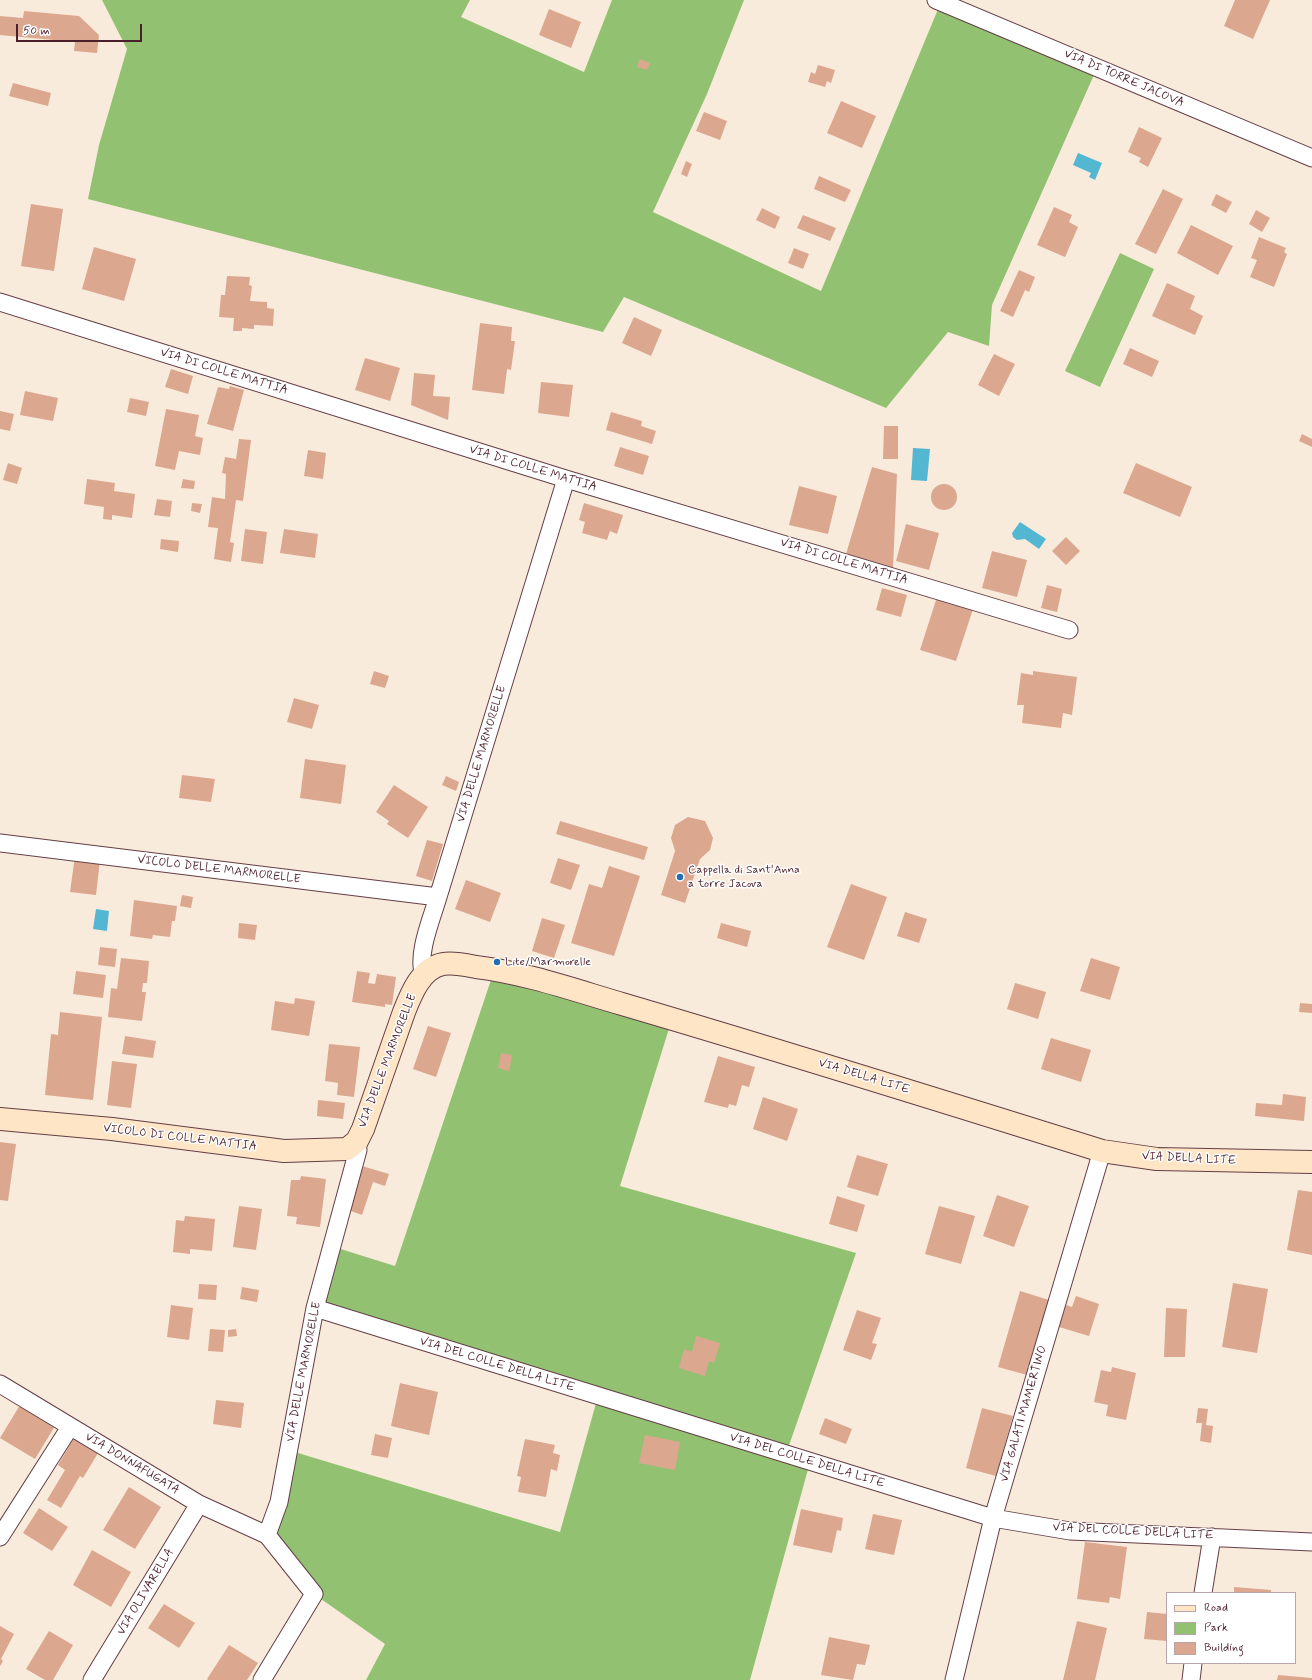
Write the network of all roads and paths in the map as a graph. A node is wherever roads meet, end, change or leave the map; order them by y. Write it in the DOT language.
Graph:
graph roads {
  1 [pos="936,0"];
  2 [pos="1312,158"];
  3 [pos="0,302"];
  4 [pos="566,479"];
  5 [pos="1069,630"];
  6 [pos="0,843"];
  7 [pos="438,897"];
  8 [pos="424,975"];
  9 [pos="0,1119"];
  10 [pos="356,1141"];
  11 [pos="1102,1151"];
  12 [pos="1312,1162"];
  13 [pos="315,1308"];
  14 [pos="0,1384"];
  15 [pos="70,1427"];
  16 [pos="200,1504"];
  17 [pos="993,1518"];
  18 [pos="267,1536"];
  19 [pos="0,1537"];
  20 [pos="1212,1537"];
  21 [pos="1312,1542"];
  22 [pos="1204,1592"];
  23 [pos="1193,1664"];
  24 [pos="92,1680"];
  25 [pos="262,1680"];
  26 [pos="954,1680"];
  27 [pos="1191,1680"];
  1 -- 2 [label="street, VIA DI TORRE JACOVA"];
  3 -- 4 [label="street, VIA DI COLLE MATTIA"];
  4 -- 5 [label="street, VIA DI COLLE MATTIA"];
  4 -- 7 [label="street, VIA DELLE MARMORELLE"];
  6 -- 7 [label="street, VICOLO DELLE MARMORELLE"];
  7 -- 8 [label="street, VIA DELLE MARMORELLE"];
  8 -- 10 [label="street, VIA DELLE MARMORELLE"];
  8 -- 11 [label="street, VIA DELLA LITE"];
  9 -- 10 [label="street, VICOLO DI COLLE MATTIA"];
  10 -- 13 [label="street, VIA DELLE MARMORELLE"];
  11 -- 12 [label="street, VIA DELLA LITE"];
  11 -- 17 [label="street, VIA GALATI MAMERTINO"];
  13 -- 17 [label="street, VIA DEL COLLE DELLA LITE"];
  13 -- 18 [label="street, VIA DELLE MARMORELLE"];
  14 -- 15 [label="street, VIA DONNAFUGATA"];
  15 -- 16 [label="street, VIA DONNAFUGATA"];
  15 -- 19 [label="street"];
  16 -- 18 [label="street, VIA DONNAFUGATA"];
  16 -- 24 [label="street, VIA OLIVARELLA"];
  17 -- 20 [label="street, VIA DEL COLLE DELLA LITE"];
  17 -- 26 [label="street, VIA GALATI MAMERTINO"];
  18 -- 25 [label="street"];
  20 -- 21 [label="street, VIA DEL COLLE DELLA LITE"];
  20 -- 22 [label="street"];
  23 -- 27 [label="street"];
}
